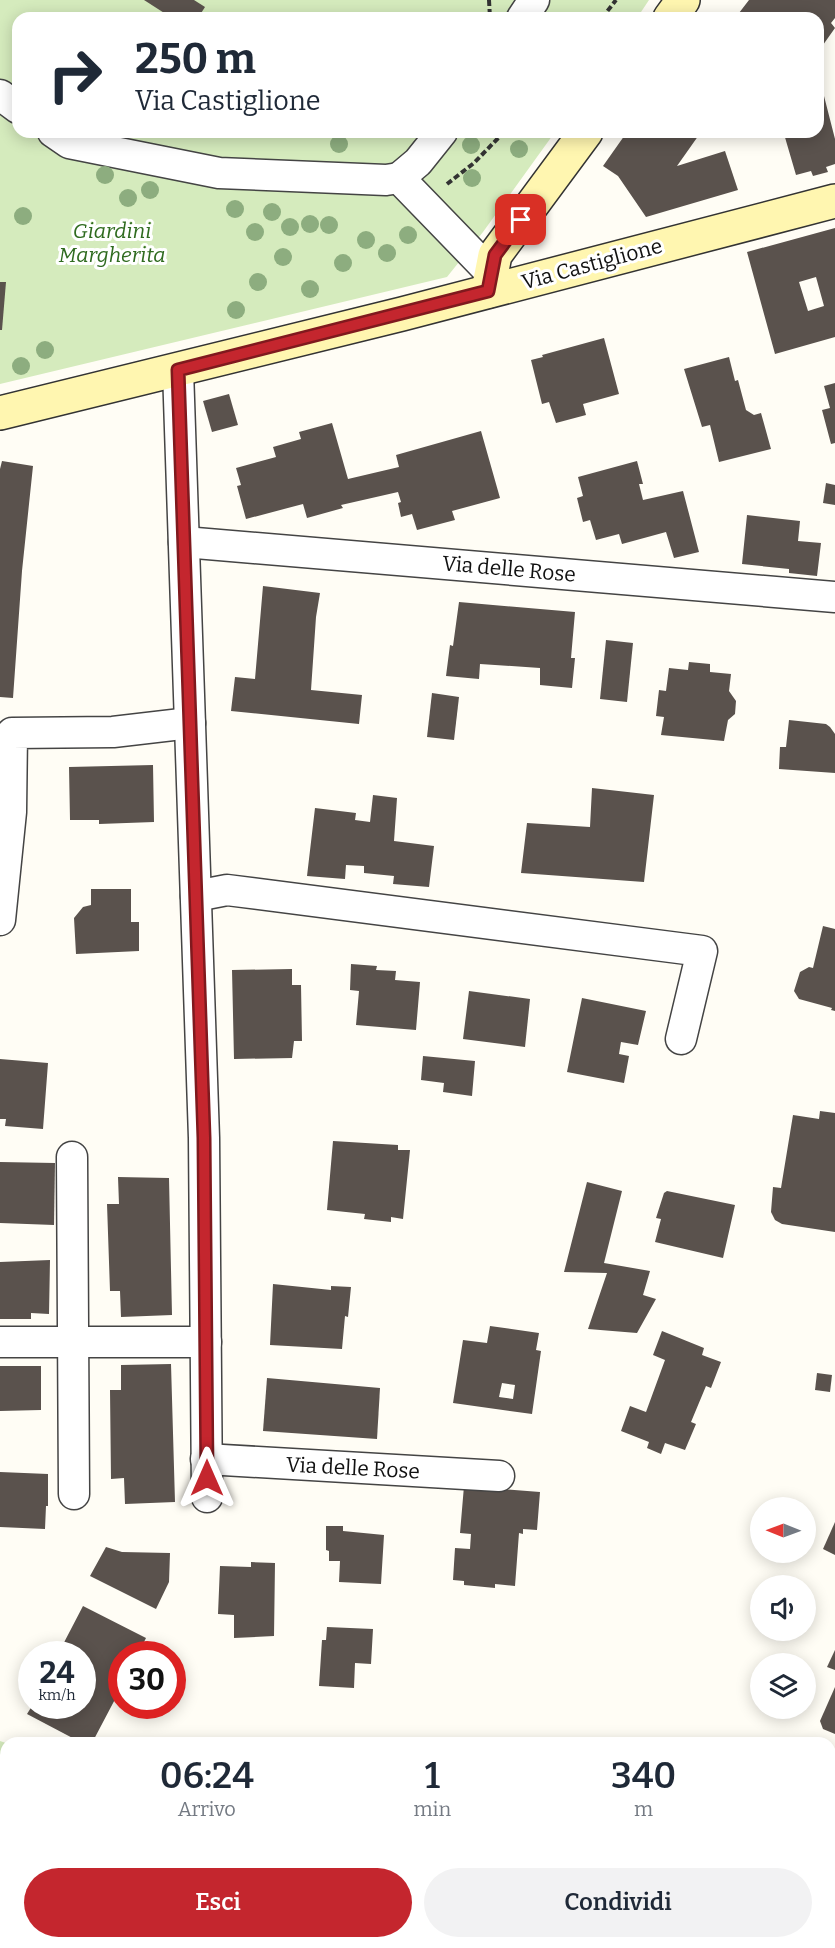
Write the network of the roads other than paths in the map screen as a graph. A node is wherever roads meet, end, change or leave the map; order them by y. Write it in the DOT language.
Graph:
graph roads {
  1 [pos="62,138"];
  2 [pos="437,138"];
  3 [pos="582,138"];
  4 [pos="399,178"];
  5 [pos="835,201"];
  6 [pos="490,282"];
  7 [pos="178,370"];
  8 [pos="0,413"];
  9 [pos="184,542"];
  10 [pos="835,597"];
  11 [pos="190,723"];
  12 [pos="196,896"];
  13 [pos="0,920"];
  14 [pos="681,1039"];
  15 [pos="72,1157"];
  16 [pos="0,1342"];
  17 [pos="74,1342"];
  18 [pos="206,1342"];
  19 [pos="206,1459"];
  20 [pos="499,1476"];
  21 [pos="74,1494"];
  22 [pos="207,1497"];
  1 -- 4 [label="street"];
  2 -- 4 [label="street"];
  3 -- 6 [label="street"];
  4 -- 6 [label="street"];
  5 -- 6 [label="street, Via Castiglione"];
  6 -- 7 [label="street, Via Castiglione"];
  7 -- 8 [label="street, Via Castiglione"];
  7 -- 9 [label="street"];
  9 -- 10 [label="street, Via delle Rose"];
  9 -- 11 [label="street"];
  11 -- 12 [label="street"];
  11 -- 13 [label="street"];
  12 -- 14 [label="street"];
  12 -- 18 [label="street"];
  15 -- 17 [label="street"];
  16 -- 17 [label="street"];
  17 -- 18 [label="street"];
  17 -- 21 [label="street"];
  18 -- 19 [label="street"];
  19 -- 20 [label="street, Via delle Rose"];
  19 -- 22 [label="street"];
}
